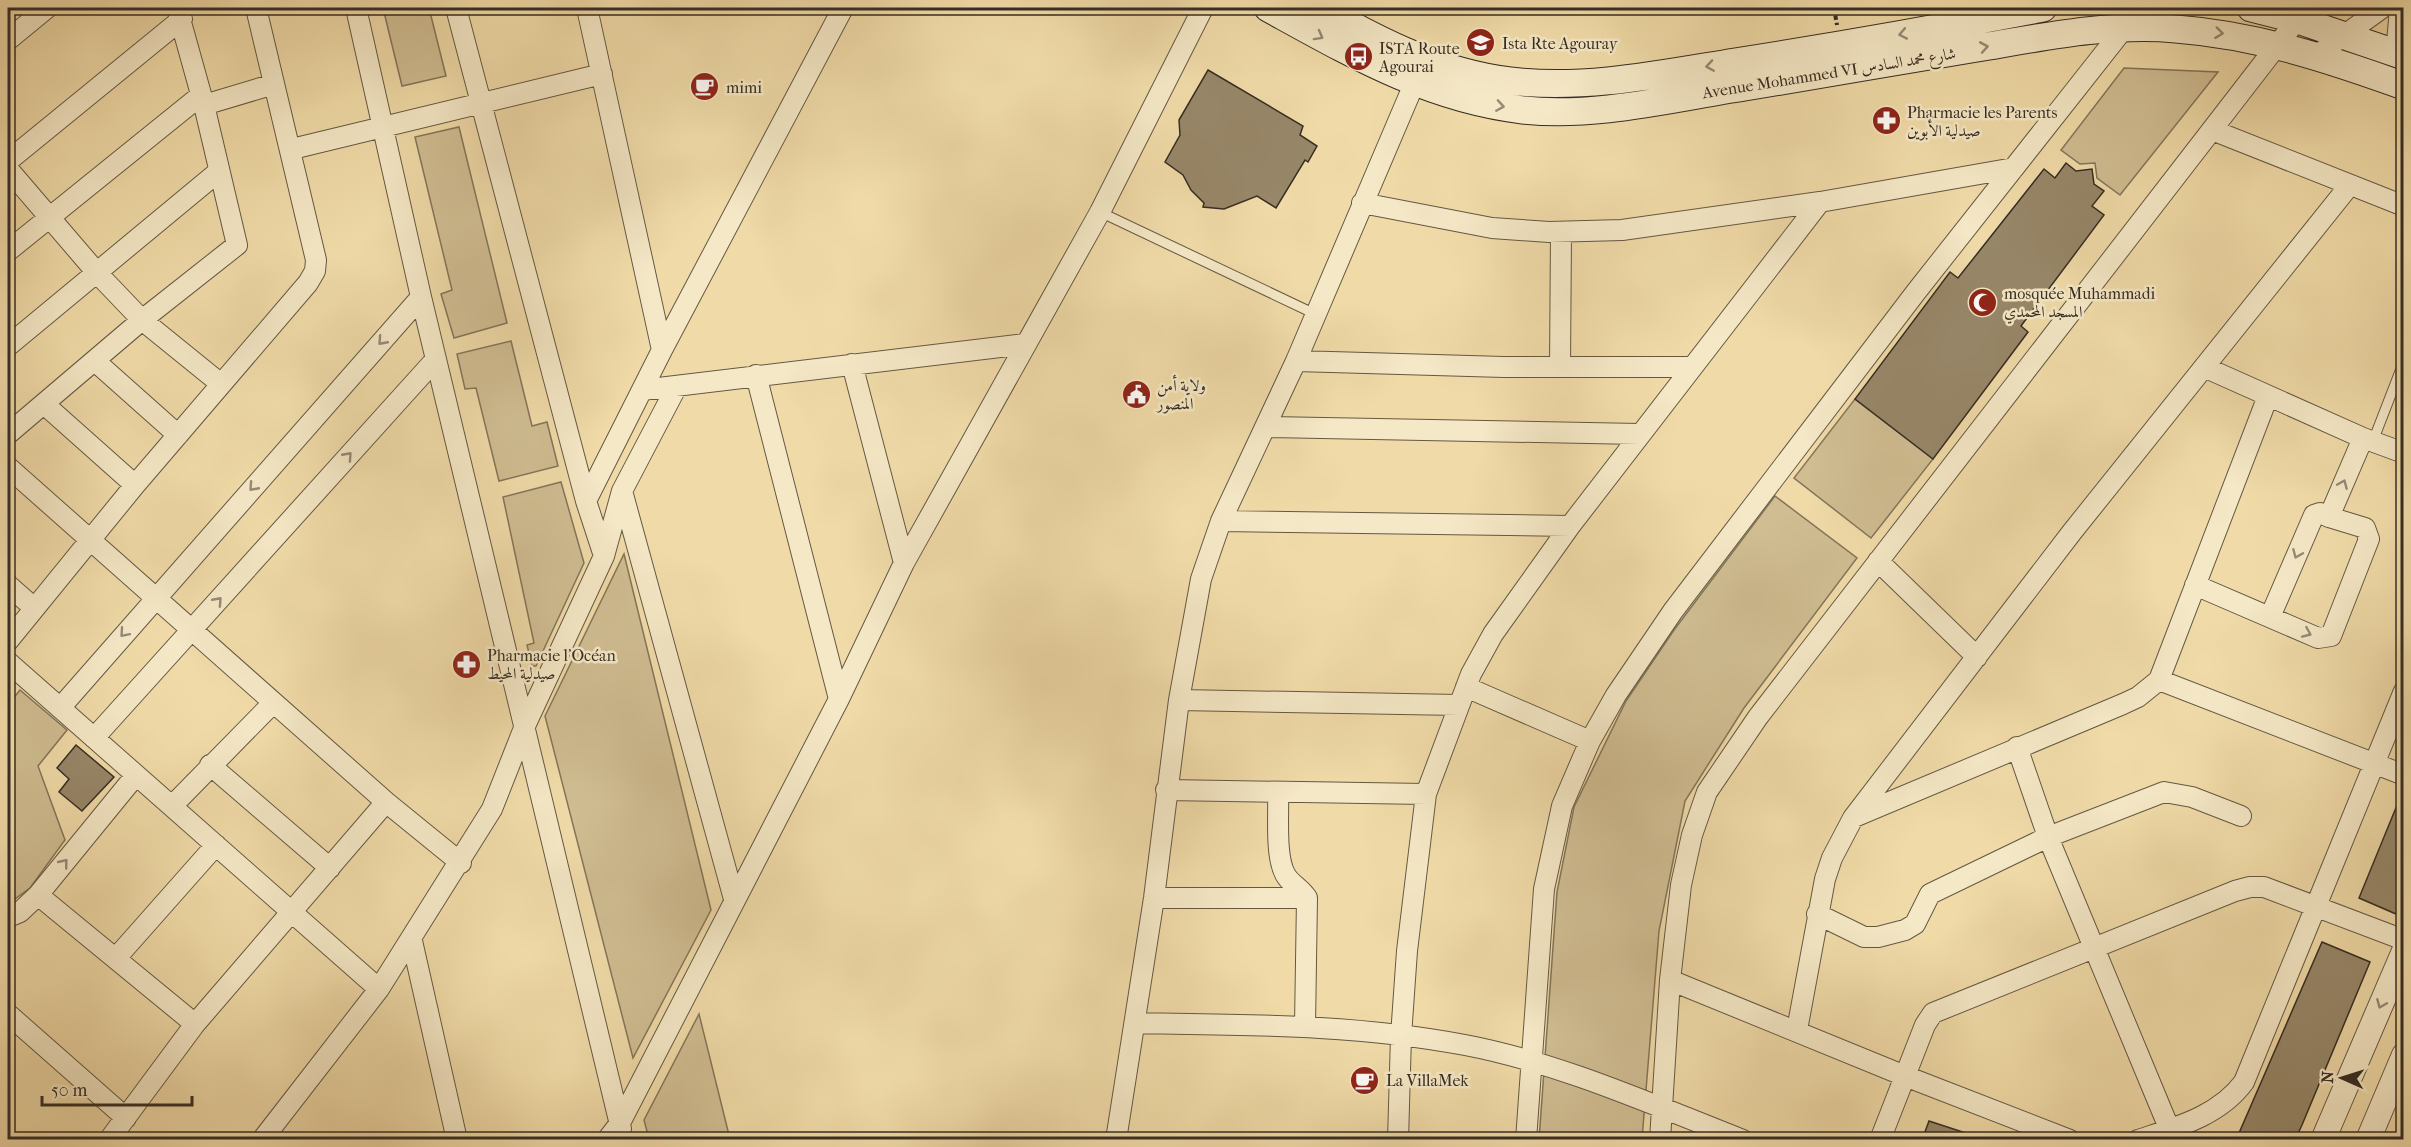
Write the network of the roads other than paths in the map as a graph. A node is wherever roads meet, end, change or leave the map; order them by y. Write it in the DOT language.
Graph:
graph roads {
  1 [pos="47,8"];
  2 [pos="256,8"];
  3 [pos="356,8"];
  4 [pos="456,8"];
  5 [pos="587,8"];
  6 [pos="843,8"];
  7 [pos="1203,8"];
  8 [pos="1268,8"];
  9 [pos="2043,8"];
  10 [pos="2251,8"];
  11 [pos="2382,8"];
  12 [pos="2400,8"];
  13 [pos="1326,9"];
  14 [pos="179,13"];
  15 [pos="2300,13"];
  16 [pos="2175,18"];
  17 [pos="2125,27"];
  18 [pos="2343,35"];
  19 [pos="8,40"];
  20 [pos="2277,44"];
  21 [pos="2317,55"];
  22 [pos="2400,55"];
  23 [pos="1424,59"];
  24 [pos="602,74"];
  25 [pos="274,84"];
  26 [pos="1415,84"];
  27 [pos="2403,86"];
  28 [pos="202,100"];
  29 [pos="482,103"];
  30 [pos="384,127"];
  31 [pos="2212,130"];
  32 [pos="292,149"];
  33 [pos="8,161"];
  34 [pos="2014,168"];
  35 [pos="8,169"];
  36 [pos="218,172"];
  37 [pos="2349,186"];
  38 [pos="1820,202"];
  39 [pos="1362,203"];
  40 [pos="2403,206"];
  41 [pos="1100,212"];
  42 [pos="49,218"];
  43 [pos="1561,232"];
  44 [pos="8,251"];
  45 [pos="98,274"];
  46 [pos="421,297"];
  47 [pos="1315,314"];
  48 [pos="142,320"];
  49 [pos="1025,344"];
  50 [pos="8,346"];
  51 [pos="662,350"];
  52 [pos="436,359"];
  53 [pos="1296,361"];
  54 [pos="2403,361"];
  55 [pos="96,362"];
  56 [pos="852,364"];
  57 [pos="2204,366"];
  58 [pos="1560,367"];
  59 [pos="1691,367"];
  60 [pos="756,375"];
  61 [pos="221,384"];
  62 [pos="677,386"];
  63 [pos="642,390"];
  64 [pos="2268,396"];
  65 [pos="44,404"];
  66 [pos="1267,427"];
  67 [pos="8,434"];
  68 [pos="1639,434"];
  69 [pos="178,435"];
  70 [pos="2368,440"];
  71 [pos="2403,453"];
  72 [pos="8,467"];
  73 [pos="135,485"];
  74 [pos="622,491"];
  75 [pos="586,501"];
  76 [pos="2329,517"];
  77 [pos="1221,521"];
  78 [pos="1570,526"];
  79 [pos="89,540"];
  80 [pos="604,556"];
  81 [pos="1878,561"];
  82 [pos="904,563"];
  83 [pos="8,585"];
  84 [pos="2196,585"];
  85 [pos="156,596"];
  86 [pos="33,607"];
  87 [pos="2270,617"];
  88 [pos="192,630"];
  89 [pos="8,640"];
  90 [pos="1977,657"];
  91 [pos="11,673"];
  92 [pos="2159,680"];
  93 [pos="1466,687"];
  94 [pos="2403,692"];
  95 [pos="839,699"];
  96 [pos="1179,700"];
  97 [pos="273,704"];
  98 [pos="1459,705"];
  99 [pos="60,708"];
  100 [pos="524,728"];
  101 [pos="94,738"];
  102 [pos="1590,741"];
  103 [pos="2017,747"];
  104 [pos="2374,763"];
  105 [pos="210,765"];
  106 [pos="136,775"];
  107 [pos="2403,775"];
  108 [pos="1166,790"];
  109 [pos="1278,792"];
  110 [pos="1426,794"];
  111 [pos="386,802"];
  112 [pos="172,806"];
  113 [pos="2241,816"];
  114 [pos="1853,818"];
  115 [pos="2048,837"];
  116 [pos="216,845"];
  117 [pos="461,863"];
  118 [pos="330,868"];
  119 [pos="38,895"];
  120 [pos="1154,898"];
  121 [pos="1307,898"];
  122 [pos="734,899"];
  123 [pos="2316,904"];
  124 [pos="293,913"];
  125 [pos="1817,914"];
  126 [pos="8,917"];
  127 [pos="412,940"];
  128 [pos="2403,940"];
  129 [pos="2095,947"];
  130 [pos="2403,951"];
  131 [pos="116,958"];
  132 [pos="1671,980"];
  133 [pos="379,989"];
  134 [pos="8,1014"];
  135 [pos="195,1023"];
  136 [pos="1135,1023"];
  137 [pos="1305,1026"];
  138 [pos="1797,1030"];
  139 [pos="1401,1036"];
  140 [pos="2403,1055"];
  141 [pos="1531,1062"];
  142 [pos="1905,1076"];
  143 [pos="1660,1108"];
  144 [pos="126,1118"];
  145 [pos="622,1131"];
  146 [pos="2172,1134"];
  147 [pos="109,1140"];
  148 [pos="262,1140"];
  149 [pos="457,1140"];
  150 [pos="607,1140"];
  151 [pos="1116,1140"];
  152 [pos="1398,1140"];
  153 [pos="1526,1140"];
  154 [pos="1660,1140"];
  155 [pos="1743,1140"];
  156 [pos="1880,1140"];
  157 [pos="2070,1140"];
  158 [pos="2138,1140"];
  159 [pos="2323,1140"];
  160 [pos="2368,1140"];
  1 -- 19 [label="street"];
  2 -- 25 [label="street"];
  3 -- 30 [label="street"];
  4 -- 29 [label="street"];
  5 -- 24 [label="street"];
  6 -- 51 [label="street"];
  7 -- 41 [label="street"];
  8 -- 26 [label="main road, Avenue Mohammed VI شارع محمد السادس, one-way"];
  9 -- 23 [label="main road, Avenue Mohammed VI شارع محمد السادس, one-way"];
  10 -- 15 [label="main road"];
  11 -- 18 [label="street"];
  12 -- 22 [label="street"];
  13 -- 23 [label="main road, Avenue Mohammed VI شارع محمد السادس"];
  14 -- 28 [label="street"];
  14 -- 33 [label="street"];
  15 -- 18 [label="main road"];
  15 -- 20 [label="street"];
  16 -- 17 [label="main road, Avenue Mohammed VI شارع محمد السادس"];
  16 -- 20 [label="main road, Avenue Mohammed VI شارع محمد السادس, one-way"];
  26 -- 17 [label="main road, Avenue Mohammed VI شارع محمد السادس, one-way"];
  17 -- 34 [label="street"];
  18 -- 21 [label="street"];
  18 -- 22 [label="main road"];
  20 -- 21 [label="main road, Avenue Mohammed VI شارع محمد السادس"];
  20 -- 31 [label="street"];
  21 -- 27 [label="main road, Avenue Mohammed VI شارع محمد السادس"];
  23 -- 26 [label="street"];
  24 -- 29 [label="street"];
  24 -- 51 [label="street"];
  25 -- 28 [label="street"];
  25 -- 32 [label="street"];
  26 -- 39 [label="street"];
  28 -- 36 [label="street"];
  28 -- 42 [label="street"];
  29 -- 30 [label="street"];
  29 -- 75 [label="street"];
  30 -- 32 [label="street"];
  30 -- 46 [label="street"];
  31 -- 37 [label="street"];
  31 -- 81 [label="street"];
  32 -- 61 [label="street"];
  34 -- 38 [label="street"];
  34 -- 102 [label="street"];
  35 -- 42 [label="street"];
  36 -- 45 [label="street"];
  36 -- 48 [label="street"];
  37 -- 40 [label="street"];
  37 -- 57 [label="street"];
  38 -- 43 [label="street"];
  38 -- 59 [label="street"];
  39 -- 43 [label="street"];
  39 -- 47 [label="street"];
  41 -- 47 [label="lane"];
  41 -- 49 [label="street"];
  42 -- 44 [label="street"];
  42 -- 45 [label="street"];
  43 -- 58 [label="street"];
  45 -- 48 [label="street"];
  45 -- 50 [label="street"];
  46 -- 52 [label="street"];
  46 -- 85 [label="street, one-way"];
  47 -- 53 [label="street"];
  48 -- 55 [label="street"];
  48 -- 61 [label="street"];
  49 -- 56 [label="street"];
  49 -- 82 [label="street"];
  51 -- 63 [label="street"];
  88 -- 52 [label="street, one-way"];
  52 -- 100 [label="street"];
  53 -- 58 [label="street"];
  53 -- 66 [label="street"];
  54 -- 70 [label="lane"];
  55 -- 65 [label="street"];
  55 -- 69 [label="street"];
  56 -- 60 [label="street"];
  56 -- 82 [label="street"];
  57 -- 64 [label="street"];
  57 -- 90 [label="street"];
  58 -- 59 [label="street"];
  59 -- 68 [label="street"];
  60 -- 62 [label="street"];
  60 -- 95 [label="street"];
  61 -- 69 [label="street"];
  62 -- 63 [label="street"];
  62 -- 74 [label="street"];
  63 -- 75 [label="street"];
  64 -- 70 [label="street"];
  64 -- 84 [label="street"];
  65 -- 67 [label="street"];
  65 -- 73 [label="street"];
  66 -- 68 [label="street"];
  66 -- 77 [label="street"];
  68 -- 78 [label="street"];
  69 -- 73 [label="street"];
  70 -- 71 [label="street"];
  76 -- 70 [label="street, one-way"];
  72 -- 79 [label="street"];
  73 -- 79 [label="street"];
  74 -- 80 [label="street"];
  74 -- 122 [label="street"];
  75 -- 80 [label="street"];
  76 -- 87 [label="street, one-way"];
  87 -- 76 [label="street, one-way"];
  77 -- 78 [label="street"];
  77 -- 96 [label="street"];
  78 -- 93 [label="street"];
  79 -- 85 [label="street"];
  79 -- 86 [label="street"];
  80 -- 100 [label="street"];
  81 -- 90 [label="street"];
  81 -- 132 [label="street"];
  82 -- 95 [label="street"];
  83 -- 86 [label="street"];
  84 -- 87 [label="street"];
  84 -- 92 [label="street"];
  85 -- 88 [label="street"];
  85 -- 99 [label="street, one-way"];
  86 -- 89 [label="street"];
  88 -- 97 [label="street"];
  88 -- 101 [label="street"];
  90 -- 114 [label="street"];
  91 -- 99 [label="street"];
  92 -- 103 [label="street"];
  92 -- 104 [label="street"];
  93 -- 98 [label="street"];
  93 -- 102 [label="street"];
  94 -- 104 [label="street"];
  95 -- 122 [label="street"];
  96 -- 98 [label="street"];
  96 -- 108 [label="street"];
  97 -- 105 [label="street"];
  97 -- 111 [label="street"];
  98 -- 110 [label="street"];
  99 -- 101 [label="street"];
  100 -- 117 [label="street"];
  100 -- 145 [label="street"];
  101 -- 106 [label="street"];
  102 -- 141 [label="street"];
  103 -- 114 [label="street"];
  103 -- 115 [label="street"];
  104 -- 107 [label="street"];
  104 -- 123 [label="street"];
  105 -- 112 [label="street"];
  105 -- 118 [label="street"];
  106 -- 112 [label="street"];
  119 -- 106 [label="street, one-way"];
  108 -- 109 [label="street"];
  108 -- 120 [label="street"];
  109 -- 110 [label="street"];
  109 -- 121 [label="street"];
  110 -- 139 [label="street"];
  111 -- 117 [label="street"];
  111 -- 118 [label="street"];
  112 -- 116 [label="street"];
  113 -- 115 [label="street"];
  114 -- 125 [label="street"];
  115 -- 125 [label="street"];
  115 -- 129 [label="street"];
  116 -- 124 [label="street"];
  116 -- 131 [label="street"];
  117 -- 127 [label="street"];
  118 -- 124 [label="street"];
  119 -- 126 [label="street"];
  119 -- 131 [label="street"];
  120 -- 121 [label="street"];
  120 -- 136 [label="street"];
  121 -- 137 [label="street"];
  122 -- 145 [label="street"];
  123 -- 128 [label="street"];
  123 -- 129 [label="street"];
  123 -- 146 [label="street"];
  124 -- 133 [label="street"];
  124 -- 135 [label="street"];
  125 -- 138 [label="street"];
  127 -- 133 [label="street"];
  127 -- 149 [label="street"];
  129 -- 142 [label="street"];
  129 -- 146 [label="street"];
  130 -- 159 [label="street, one-way"];
  131 -- 135 [label="street"];
  132 -- 138 [label="street"];
  132 -- 143 [label="street"];
  133 -- 148 [label="street"];
  134 -- 144 [label="street"];
  135 -- 144 [label="street"];
  136 -- 137 [label="street"];
  136 -- 151 [label="street"];
  137 -- 139 [label="street"];
  138 -- 142 [label="street"];
  139 -- 141 [label="street"];
  139 -- 152 [label="street"];
  140 -- 160 [label="street"];
  141 -- 143 [label="street"];
  141 -- 153 [label="street"];
  142 -- 156 [label="street"];
  142 -- 157 [label="street"];
  143 -- 154 [label="street"];
  143 -- 155 [label="street"];
  144 -- 147 [label="street"];
  145 -- 150 [label="street"];
  146 -- 158 [label="street"];
}
